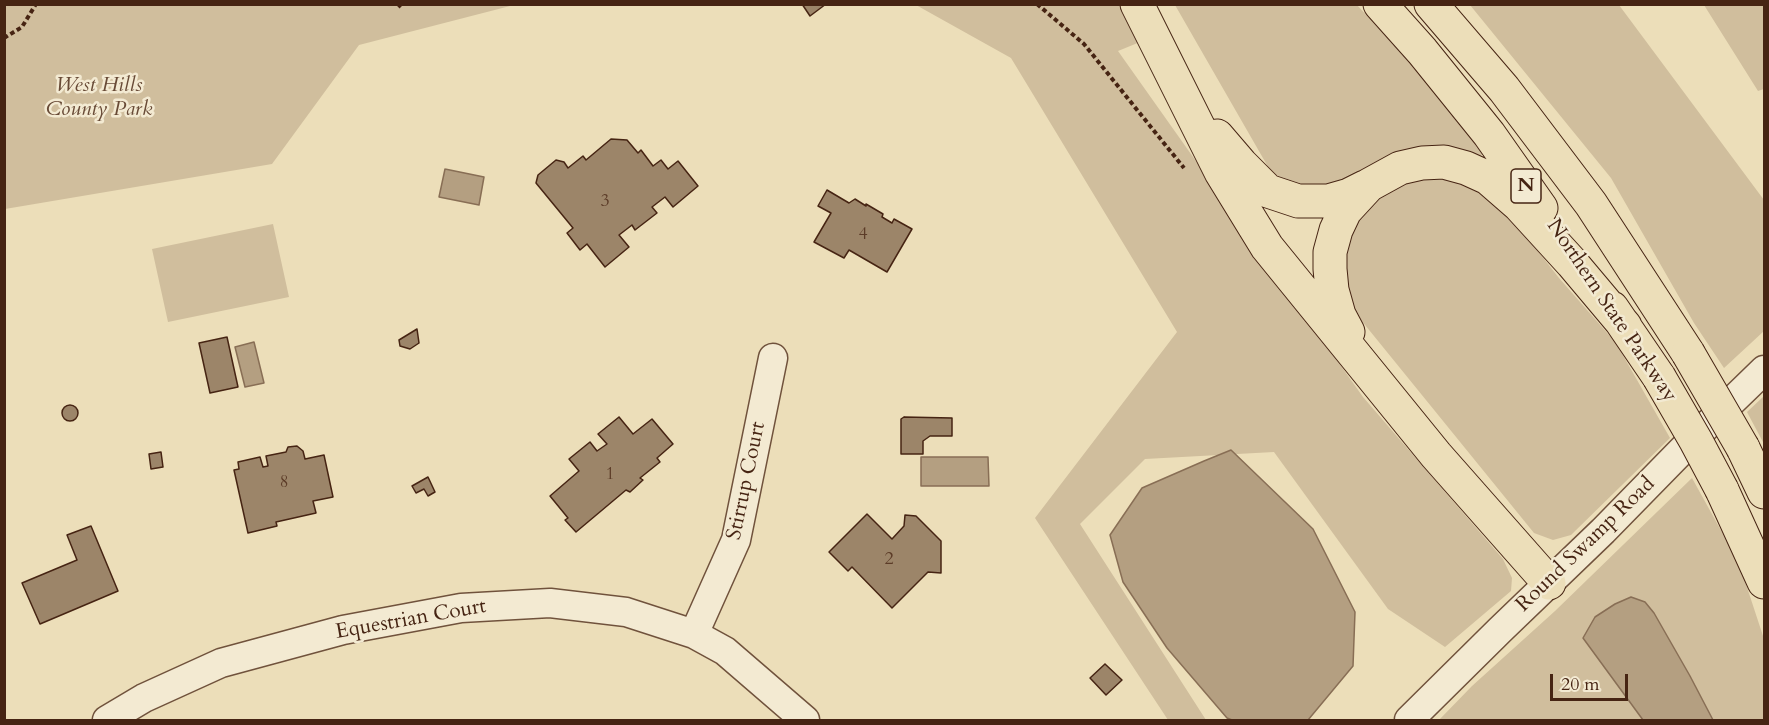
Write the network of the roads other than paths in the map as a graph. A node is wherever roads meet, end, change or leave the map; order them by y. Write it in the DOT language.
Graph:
graph roads {
  1 [pos="1137,4"];
  2 [pos="1380,4"];
  3 [pos="1431,4"];
  4 [pos="1181,94"];
  5 [pos="1369,185"];
  6 [pos="1625,327"];
  7 [pos="773,358"];
  8 [pos="1764,370"];
  9 [pos="1384,389"];
  10 [pos="1764,492"];
  11 [pos="1764,582"];
  12 [pos="1549,583"];
  13 [pos="693,634"];
  14 [pos="107,720"];
  15 [pos="805,720"];
  16 [pos="1409,720"];
  1 -- 4 [label="highway"];
  2 -- 6 [label="highway, Northern State Parkway / N"];
  3 -- 10 [label="highway, Northern State Parkway / N, bridge"];
  4 -- 5 [label="highway"];
  4 -- 9 [label="highway"];
  5 -- 6 [label="highway"];
  5 -- 9 [label="highway"];
  6 -- 11 [label="highway, Northern State Parkway / N, bridge"];
  7 -- 13 [label="street, Stirrup Court"];
  8 -- 12 [label="street, Round Swamp Road"];
  9 -- 12 [label="highway"];
  12 -- 16 [label="street, Round Swamp Road"];
  13 -- 14 [label="street, Equestrian Court"];
  13 -- 15 [label="street, Equestrian Court"];
}
